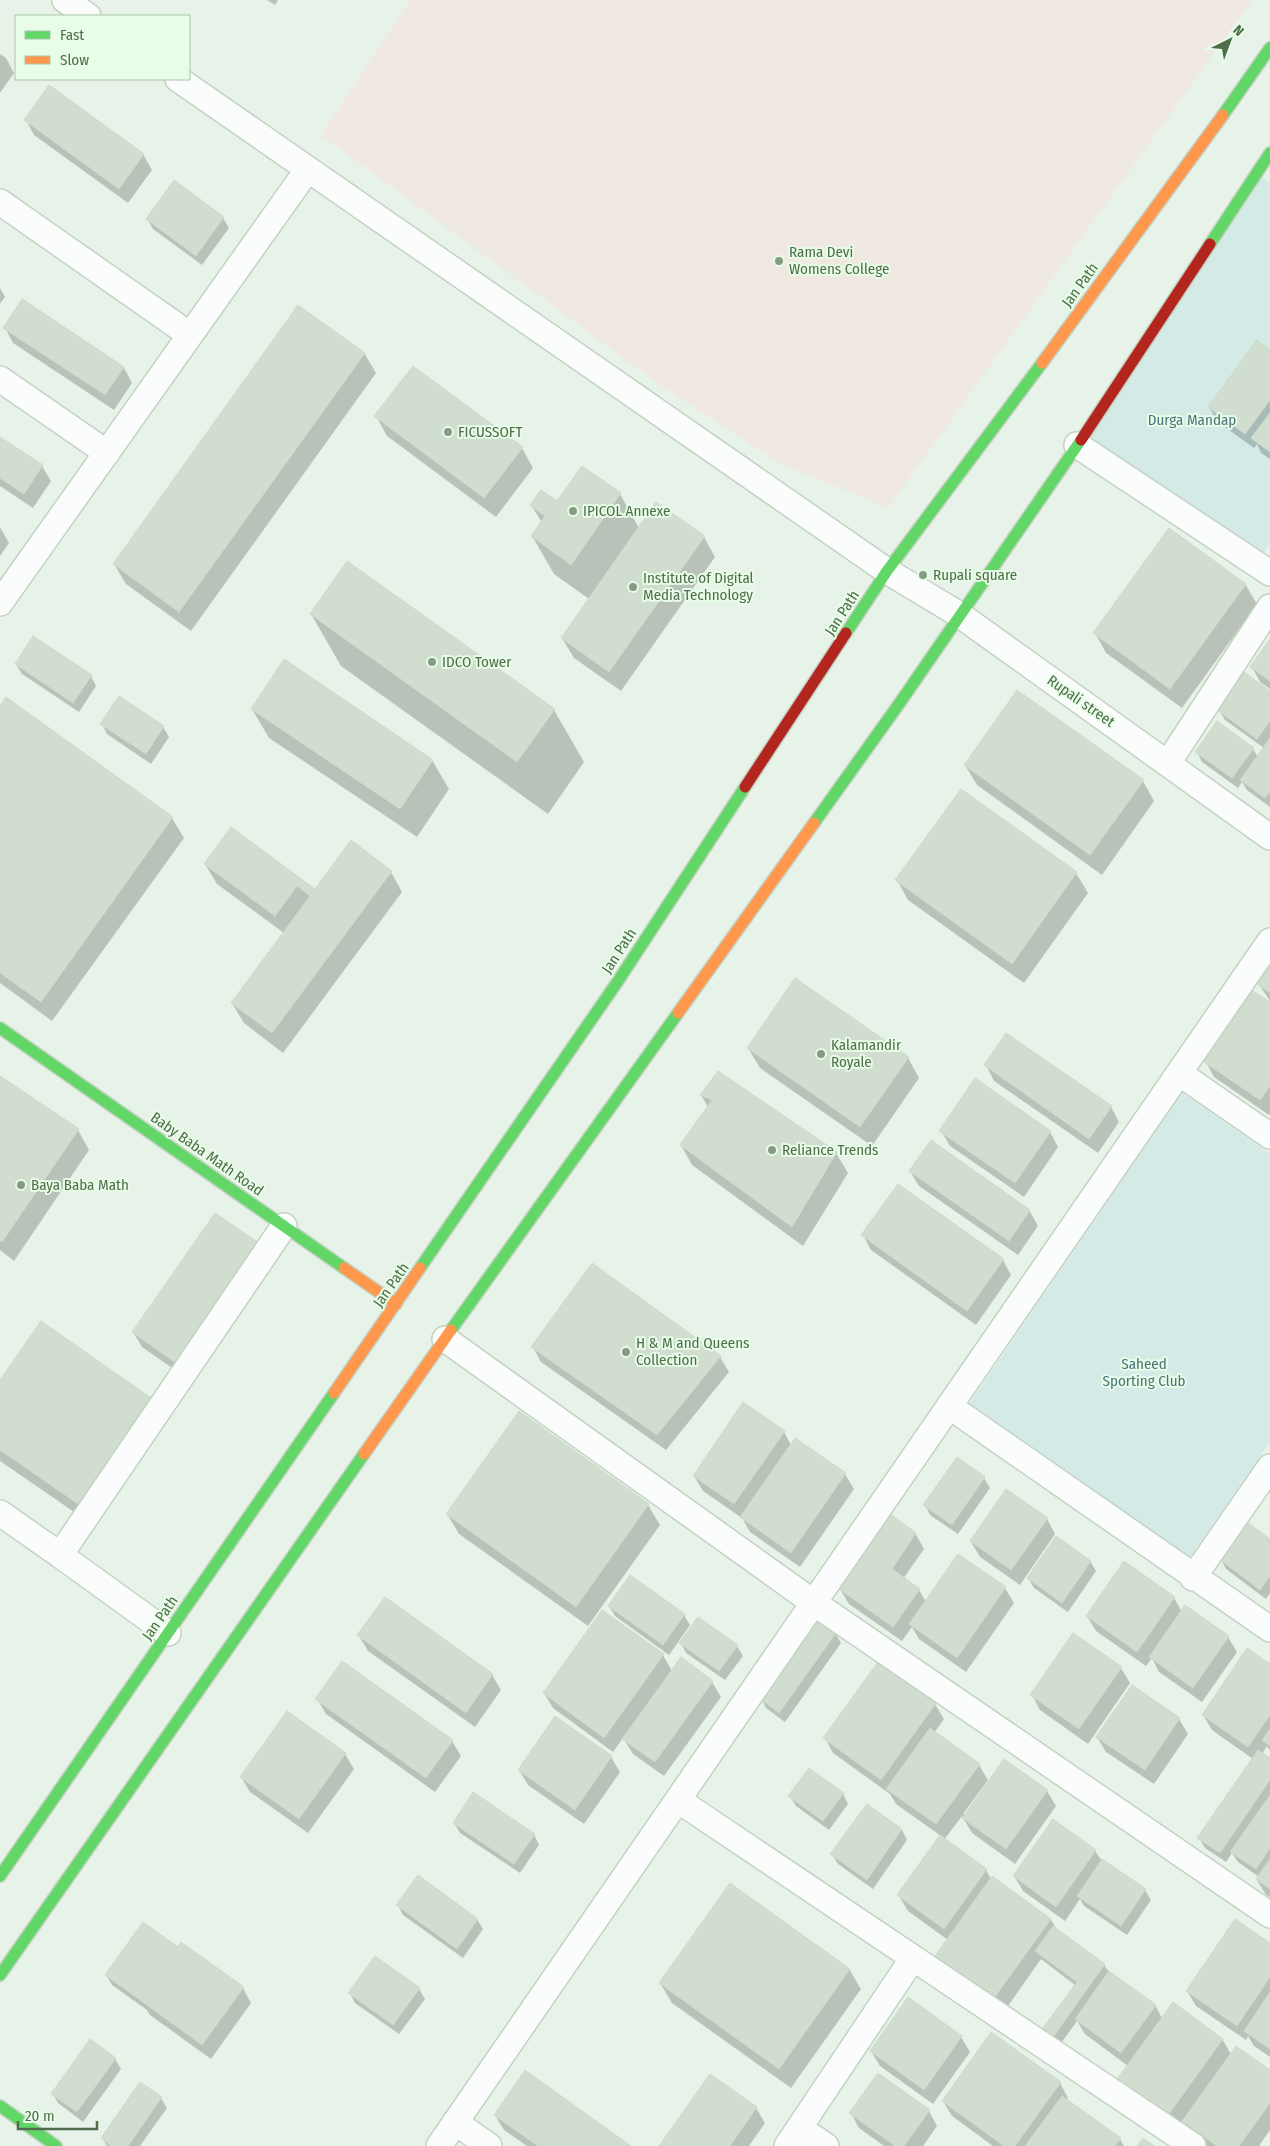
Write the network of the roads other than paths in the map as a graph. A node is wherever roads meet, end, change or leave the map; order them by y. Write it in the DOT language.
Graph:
graph roads {
  1 [pos="65,0"];
  2 [pos="87,15"];
  3 [pos="1270,48"];
  4 [pos="179,80"];
  5 [pos="1266,167"];
  6 [pos="308,169"];
  7 [pos="0,202"];
  8 [pos="190,335"];
  9 [pos="0,379"];
  10 [pos="1077,445"];
  11 [pos="107,453"];
  12 [pos="1266,563"];
  13 [pos="887,571"];
  14 [pos="0,603"];
  15 [pos="1270,607"];
  16 [pos="960,615"];
  17 [pos="1168,763"];
  18 [pos="1270,837"];
  19 [pos="1270,941"];
  20 [pos="0,1028"];
  21 [pos="1179,1073"];
  22 [pos="1270,1136"];
  23 [pos="284,1226"];
  24 [pos="396,1304"];
  25 [pos="445,1339"];
  26 [pos="949,1406"];
  27 [pos="1270,1467"];
  28 [pos="0,1513"];
  29 [pos="60,1555"];
  30 [pos="1194,1578"];
  31 [pos="814,1603"];
  32 [pos="1270,1630"];
  33 [pos="168,1633"];
  34 [pos="678,1800"];
  35 [pos="0,1876"];
  36 [pos="1270,1916"];
  37 [pos="913,1958"];
  38 [pos="0,1975"];
  39 [pos="0,2106"];
  40 [pos="455,2122"];
  41 [pos="793,2137"];
  42 [pos="56,2146"];
  43 [pos="439,2146"];
  44 [pos="489,2146"];
  45 [pos="826,2146"];
  46 [pos="1193,2146"];
  1 -- 2 [label="street"];
  3 -- 13 [label="main road, Jan Path"];
  4 -- 6 [label="street, Rupali street"];
  5 -- 10 [label="main road"];
  6 -- 8 [label="street"];
  6 -- 13 [label="street, Rupali street"];
  7 -- 8 [label="street"];
  8 -- 11 [label="street"];
  9 -- 11 [label="street"];
  10 -- 12 [label="street"];
  10 -- 16 [label="main road"];
  11 -- 14 [label="street"];
  13 -- 16 [label="street, Rupali street"];
  13 -- 24 [label="main road, Jan Path"];
  15 -- 17 [label="street"];
  16 -- 17 [label="street, Rupali street"];
  16 -- 25 [label="main road"];
  17 -- 18 [label="street, Rupali street"];
  19 -- 21 [label="street"];
  20 -- 23 [label="main road, Baby Baba Math Road"];
  21 -- 22 [label="street"];
  21 -- 26 [label="street"];
  23 -- 24 [label="main road, Baby Baba Math Road"];
  23 -- 29 [label="street"];
  24 -- 33 [label="main road, Jan Path"];
  25 -- 31 [label="street"];
  25 -- 38 [label="main road"];
  26 -- 30 [label="street"];
  26 -- 31 [label="street"];
  27 -- 30 [label="street"];
  28 -- 29 [label="street"];
  29 -- 33 [label="street"];
  30 -- 32 [label="street"];
  31 -- 34 [label="street"];
  31 -- 36 [label="street"];
  33 -- 35 [label="main road, Jan Path"];
  34 -- 37 [label="street"];
  34 -- 40 [label="street"];
  37 -- 41 [label="street"];
  37 -- 46 [label="street"];
  39 -- 42 [label="main road"];
  40 -- 43 [label="street"];
  40 -- 44 [label="street"];
  41 -- 45 [label="street"];
}
